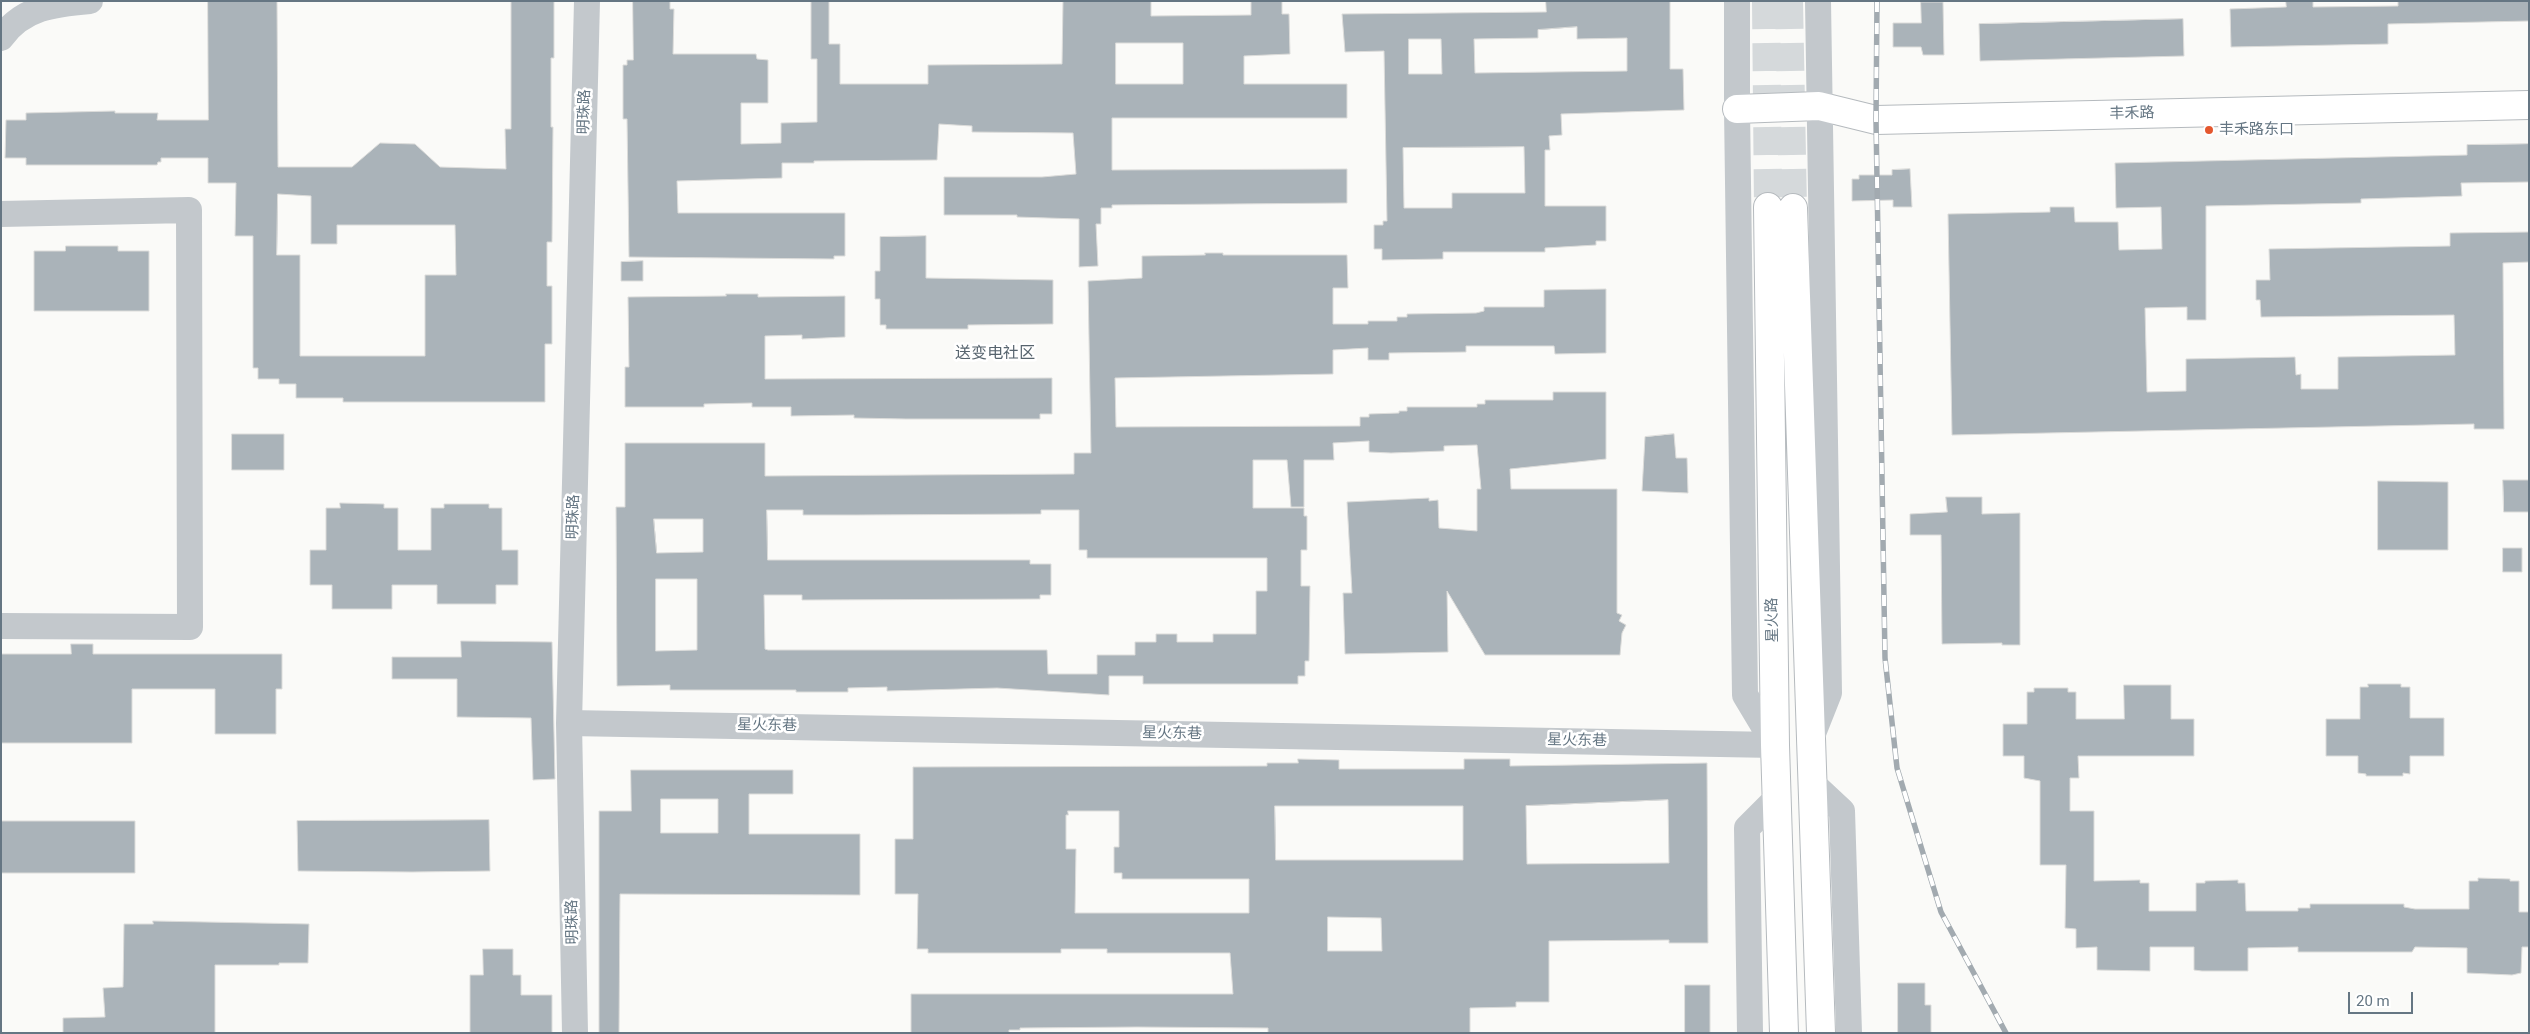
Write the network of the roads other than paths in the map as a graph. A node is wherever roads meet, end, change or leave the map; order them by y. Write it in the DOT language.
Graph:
graph roads {
  1 [pos="90,1"];
  2 [pos="587,1"];
  3 [pos="1737,1"];
  4 [pos="1818,1"];
  5 [pos="1,38"];
  6 [pos="2529,105"];
  7 [pos="1819,106"];
  8 [pos="1737,109"];
  9 [pos="1,214"];
  10 [pos="1,626"];
  11 [pos="569,723"];
  12 [pos="1810,741"];
  13 [pos="1775,745"];
  14 [pos="1812,783"];
  15 [pos="1777,798"];
  16 [pos="575,1033"];
  17 [pos="1750,1033"];
  18 [pos="1784,1033"];
  19 [pos="1821,1033"];
  20 [pos="1849,1033"];
  1 -- 5 [label="street"];
  2 -- 11 [label="street, 明珠路"];
  3 -- 8 [label="street"];
  4 -- 7 [label="street"];
  6 -- 7 [label="main road, 丰禾路"];
  7 -- 8 [label="main road, 丰禾路"];
  7 -- 12 [label="street"];
  8 -- 13 [label="street"];
  9 -- 10 [label="street"];
  11 -- 13 [label="street, 星火东巷"];
  11 -- 16 [label="street, 明珠路"];
  12 -- 13 [label="main road, 星火路"];
  12 -- 14 [label="main road, 星火路"];
  13 -- 15 [label="main road, 星火路"];
  14 -- 19 [label="main road, 星火路"];
  14 -- 20 [label="street"];
  15 -- 17 [label="street"];
  15 -- 18 [label="main road, 星火路"];
}
